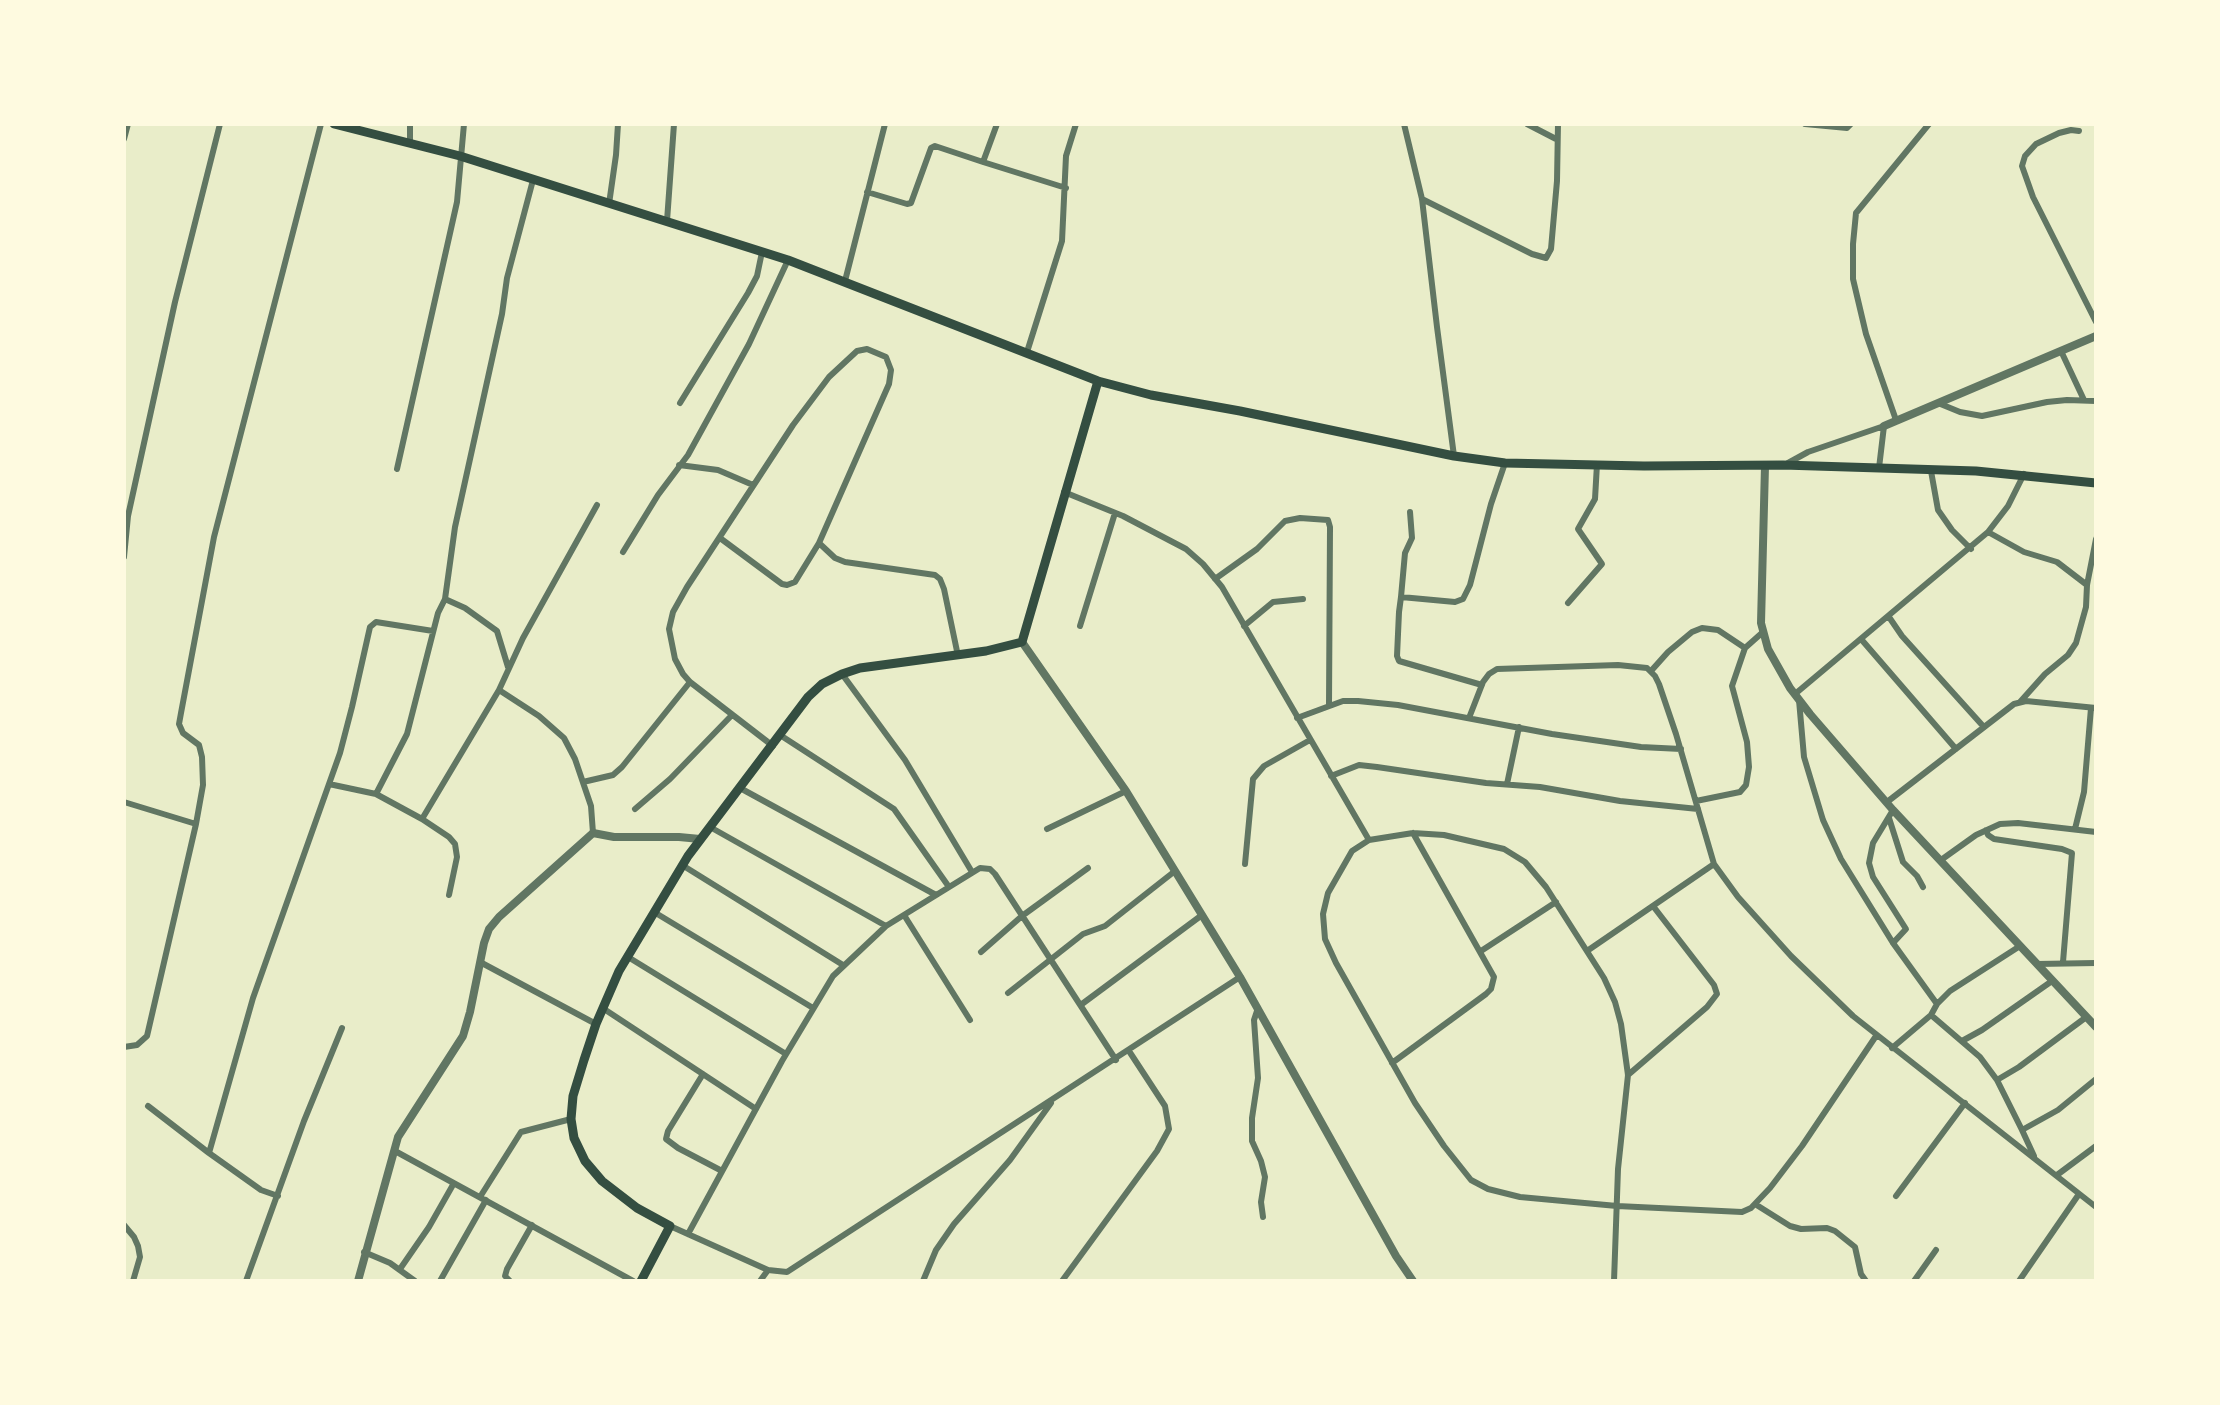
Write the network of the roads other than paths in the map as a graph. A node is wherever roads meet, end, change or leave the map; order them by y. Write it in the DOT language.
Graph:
graph roads {
  1 [pos="128,124"];
  2 [pos="220,124"];
  3 [pos="321,124"];
  4 [pos="334,124"];
  5 [pos="410,124"];
  6 [pos="464,124"];
  7 [pos="618,124"];
  8 [pos="674,124"];
  9 [pos="886,124"];
  10 [pos="997,124"];
  11 [pos="1076,124"];
  12 [pos="1404,124"];
  13 [pos="1527,124"];
  14 [pos="1558,124"];
  15 [pos="1805,124"];
  16 [pos="1851,124"];
  17 [pos="1929,124"];
  18 [pos="2079,131"];
  19 [pos="124,139"];
  20 [pos="1556,139"];
  21 [pos="410,143"];
  22 [pos="460,156"];
  23 [pos="984,162"];
  24 [pos="533,180"];
  25 [pos="1066,188"];
  26 [pos="867,192"];
  27 [pos="1422,199"];
  28 [pos="609,204"];
  29 [pos="667,220"];
  30 [pos="762,252"];
  31 [pos="788,260"];
  32 [pos="845,281"];
  33 [pos="2096,322"];
  34 [pos="2096,336"];
  35 [pos="2061,351"];
  36 [pos="1027,352"];
  37 [pos="1098,381"];
  38 [pos="2084,400"];
  39 [pos="2096,401"];
  40 [pos="680,403"];
  41 [pos="1938,403"];
  42 [pos="1896,420"];
  43 [pos="1884,426"];
  44 [pos="1454,456"];
  45 [pos="1505,463"];
  46 [pos="1597,464"];
  47 [pos="679,465"];
  48 [pos="1765,466"];
  49 [pos="1783,466"];
  50 [pos="1879,468"];
  51 [pos="397,469"];
  52 [pos="1931,471"];
  53 [pos="2024,474"];
  54 [pos="2096,483"];
  55 [pos="753,485"];
  56 [pos="1064,492"];
  57 [pos="597,505"];
  58 [pos="1410,512"];
  59 [pos="1115,513"];
  60 [pos="1988,532"];
  61 [pos="720,538"];
  62 [pos="2096,539"];
  63 [pos="819,543"];
  64 [pos="1971,549"];
  65 [pos="623,552"];
  66 [pos="124,557"];
  67 [pos="1215,579"];
  68 [pos="2087,585"];
  69 [pos="1401,597"];
  70 [pos="445,599"];
  71 [pos="1303,599"];
  72 [pos="1568,603"];
  73 [pos="1889,617"];
  74 [pos="1080,625"];
  75 [pos="1244,626"];
  76 [pos="433,631"];
  77 [pos="1763,632"];
  78 [pos="1861,639"];
  79 [pos="1022,642"];
  80 [pos="1745,648"];
  81 [pos="958,656"];
  82 [pos="509,667"];
  83 [pos="1651,671"];
  84 [pos="842,674"];
  85 [pos="690,682"];
  86 [pos="1482,685"];
  87 [pos="499,690"];
  88 [pos="1797,697"];
  89 [pos="2020,702"];
  90 [pos="1329,705"];
  91 [pos="2094,708"];
  92 [pos="732,715"];
  93 [pos="1297,718"];
  94 [pos="1469,718"];
  95 [pos="1983,726"];
  96 [pos="1519,727"];
  97 [pos="780,735"];
  98 [pos="1310,740"];
  99 [pos="773,746"];
  100 [pos="1681,749"];
  101 [pos="1956,749"];
  102 [pos="1331,776"];
  103 [pos="583,782"];
  104 [pos="329,784"];
  105 [pos="1507,784"];
  106 [pos="740,788"];
  107 [pos="1126,791"];
  108 [pos="376,794"];
  109 [pos="1696,801"];
  110 [pos="124,802"];
  111 [pos="1887,802"];
  112 [pos="635,809"];
  113 [pos="1698,809"];
  114 [pos="1891,814"];
  115 [pos="422,819"];
  116 [pos="196,824"];
  117 [pos="710,827"];
  118 [pos="1046,829"];
  119 [pos="2075,829"];
  120 [pos="1986,830"];
  121 [pos="2096,832"];
  122 [pos="593,833"];
  123 [pos="1413,833"];
  124 [pos="700,839"];
  125 [pos="1368,840"];
  126 [pos="1941,860"];
  127 [pos="1245,864"];
  128 [pos="1714,864"];
  129 [pos="682,865"];
  130 [pos="1088,868"];
  131 [pos="1175,871"];
  132 [pos="972,873"];
  133 [pos="949,887"];
  134 [pos="1923,887"];
  135 [pos="936,894"];
  136 [pos="449,895"];
  137 [pos="1556,902"];
  138 [pos="1653,906"];
  139 [pos="654,912"];
  140 [pos="904,915"];
  141 [pos="1202,915"];
  142 [pos="1022,916"];
  143 [pos="886,926"];
  144 [pos="1894,943"];
  145 [pos="2020,946"];
  146 [pos="1480,951"];
  147 [pos="1587,951"];
  148 [pos="981,952"];
  149 [pos="628,957"];
  150 [pos="1051,959"];
  151 [pos="480,962"];
  152 [pos="2063,962"];
  153 [pos="2096,963"];
  154 [pos="2037,964"];
  155 [pos="843,965"];
  156 [pos="1240,977"];
  157 [pos="2052,981"];
  158 [pos="1008,993"];
  159 [pos="1082,1004"];
  160 [pos="1937,1004"];
  161 [pos="813,1008"];
  162 [pos="1258,1008"];
  163 [pos="604,1009"];
  164 [pos="1931,1015"];
  165 [pos="2085,1018"];
  166 [pos="970,1020"];
  167 [pos="596,1024"];
  168 [pos="2096,1027"];
  169 [pos="342,1028"];
  170 [pos="1876,1036"];
  171 [pos="1962,1041"];
  172 [pos="124,1047"];
  173 [pos="1892,1048"];
  174 [pos="1129,1051"];
  175 [pos="786,1054"];
  176 [pos="1116,1060"];
  177 [pos="1392,1063"];
  178 [pos="704,1074"];
  179 [pos="1628,1075"];
  180 [pos="2096,1079"];
  181 [pos="1997,1080"];
  182 [pos="1052,1101"];
  183 [pos="1965,1103"];
  184 [pos="148,1106"];
  185 [pos="756,1109"];
  186 [pos="571,1119"];
  187 [pos="2022,1130"];
  188 [pos="2096,1146"];
  189 [pos="394,1151"];
  190 [pos="209,1153"];
  191 [pos="2035,1157"];
  192 [pos="722,1171"];
  193 [pos="2057,1175"];
  194 [pos="454,1183"];
  195 [pos="2079,1194"];
  196 [pos="278,1196"];
  197 [pos="1896,1196"];
  198 [pos="483,1199"];
  199 [pos="1755,1204"];
  200 [pos="1617,1206"];
  201 [pos="2096,1206"];
  202 [pos="1264,1217"];
  203 [pos="532,1225"];
  204 [pos="124,1226"];
  205 [pos="670,1226"];
  206 [pos="688,1234"];
  207 [pos="1936,1250"];
  208 [pos="365,1252"];
  209 [pos="400,1269"];
  210 [pos="768,1270"];
  211 [pos="133,1281"];
  212 [pos="246,1281"];
  213 [pos="358,1281"];
  214 [pos="415,1281"];
  215 [pos="440,1281"];
  216 [pos="510,1281"];
  217 [pos="633,1281"];
  218 [pos="640,1281"];
  219 [pos="760,1281"];
  220 [pos="923,1281"];
  221 [pos="1062,1281"];
  222 [pos="1413,1281"];
  223 [pos="1614,1281"];
  224 [pos="1866,1281"];
  225 [pos="1914,1281"];
  226 [pos="2020,1281"];
  1 -- 19 [label="street"];
  2 -- 66 [label="street"];
  3 -- 116 [label="street"];
  4 -- 21 [label="main road"];
  5 -- 21 [label="street"];
  6 -- 22 [label="street"];
  7 -- 28 [label="street"];
  8 -- 29 [label="street"];
  9 -- 26 [label="street"];
  10 -- 23 [label="street"];
  11 -- 25 [label="street"];
  12 -- 27 [label="street"];
  13 -- 20 [label="street"];
  14 -- 20 [label="street"];
  15 -- 16 [label="street"];
  17 -- 42 [label="street"];
  18 -- 33 [label="street"];
  20 -- 27 [label="street"];
  21 -- 22 [label="main road"];
  22 -- 24 [label="main road"];
  22 -- 51 [label="street"];
  23 -- 25 [label="street"];
  23 -- 26 [label="street"];
  24 -- 28 [label="main road"];
  24 -- 70 [label="street"];
  25 -- 36 [label="street"];
  26 -- 32 [label="street"];
  27 -- 44 [label="street"];
  28 -- 29 [label="main road"];
  29 -- 30 [label="main road"];
  30 -- 31 [label="main road"];
  30 -- 40 [label="street"];
  31 -- 32 [label="main road"];
  31 -- 47 [label="street"];
  32 -- 36 [label="main road"];
  34 -- 35 [label="street"];
  35 -- 38 [label="street"];
  35 -- 41 [label="street"];
  36 -- 37 [label="main road"];
  37 -- 44 [label="main road"];
  37 -- 56 [label="main road"];
  38 -- 39 [label="street"];
  38 -- 41 [label="street"];
  41 -- 42 [label="street"];
  42 -- 43 [label="street"];
  43 -- 49 [label="street"];
  43 -- 50 [label="street"];
  44 -- 45 [label="main road"];
  45 -- 46 [label="main road"];
  45 -- 69 [label="street"];
  46 -- 48 [label="main road"];
  46 -- 72 [label="street"];
  47 -- 55 [label="street"];
  47 -- 65 [label="street"];
  48 -- 49 [label="main road"];
  48 -- 77 [label="street"];
  49 -- 50 [label="main road"];
  50 -- 52 [label="main road"];
  52 -- 53 [label="main road"];
  52 -- 64 [label="street"];
  53 -- 54 [label="main road"];
  53 -- 60 [label="street"];
  55 -- 61 [label="street"];
  55 -- 63 [label="street"];
  56 -- 59 [label="street"];
  56 -- 79 [label="main road"];
  57 -- 82 [label="street"];
  58 -- 69 [label="street"];
  59 -- 67 [label="street"];
  59 -- 74 [label="street"];
  60 -- 64 [label="street"];
  60 -- 68 [label="street"];
  61 -- 63 [label="street"];
  61 -- 85 [label="street"];
  62 -- 68 [label="street"];
  63 -- 81 [label="street"];
  64 -- 73 [label="street"];
  67 -- 75 [label="street"];
  67 -- 90 [label="street"];
  68 -- 89 [label="street"];
  69 -- 86 [label="street"];
  70 -- 76 [label="street"];
  70 -- 82 [label="street"];
  71 -- 75 [label="street"];
  73 -- 78 [label="street"];
  73 -- 95 [label="street"];
  75 -- 93 [label="street"];
  76 -- 104 [label="street"];
  76 -- 108 [label="street"];
  77 -- 80 [label="street"];
  77 -- 88 [label="street"];
  78 -- 88 [label="street"];
  78 -- 101 [label="street"];
  79 -- 81 [label="main road"];
  79 -- 107 [label="street"];
  80 -- 83 [label="street"];
  80 -- 109 [label="street"];
  81 -- 84 [label="main road"];
  82 -- 87 [label="street"];
  83 -- 86 [label="street"];
  83 -- 100 [label="street"];
  84 -- 97 [label="main road"];
  84 -- 132 [label="street"];
  85 -- 92 [label="street"];
  85 -- 103 [label="street"];
  86 -- 94 [label="street"];
  87 -- 103 [label="street"];
  87 -- 115 [label="street"];
  88 -- 111 [label="street"];
  88 -- 144 [label="street"];
  89 -- 91 [label="street"];
  89 -- 95 [label="street"];
  90 -- 93 [label="street"];
  90 -- 94 [label="street"];
  91 -- 119 [label="street"];
  92 -- 99 [label="street"];
  92 -- 112 [label="street"];
  93 -- 98 [label="street"];
  94 -- 96 [label="street"];
  95 -- 101 [label="street"];
  96 -- 100 [label="street"];
  96 -- 105 [label="street"];
  97 -- 99 [label="main road"];
  97 -- 133 [label="street"];
  98 -- 102 [label="street"];
  98 -- 127 [label="street"];
  99 -- 106 [label="main road"];
  100 -- 109 [label="street"];
  101 -- 111 [label="street"];
  102 -- 105 [label="street"];
  102 -- 125 [label="street"];
  103 -- 122 [label="street"];
  104 -- 108 [label="street"];
  104 -- 190 [label="street"];
  105 -- 113 [label="street"];
  106 -- 117 [label="main road"];
  106 -- 135 [label="street"];
  107 -- 118 [label="street"];
  107 -- 131 [label="street"];
  108 -- 115 [label="street"];
  109 -- 113 [label="street"];
  110 -- 116 [label="street"];
  111 -- 114 [label="street"];
  113 -- 128 [label="street"];
  114 -- 126 [label="street"];
  114 -- 134 [label="street"];
  114 -- 144 [label="street"];
  115 -- 136 [label="street"];
  116 -- 172 [label="street"];
  117 -- 124 [label="main road"];
  117 -- 143 [label="street"];
  119 -- 120 [label="street"];
  119 -- 121 [label="street"];
  120 -- 126 [label="street"];
  120 -- 152 [label="street"];
  122 -- 124 [label="street"];
  122 -- 151 [label="street"];
  123 -- 125 [label="street"];
  123 -- 137 [label="street"];
  123 -- 146 [label="street"];
  124 -- 129 [label="main road"];
  125 -- 177 [label="street"];
  126 -- 145 [label="street"];
  128 -- 138 [label="street"];
  128 -- 170 [label="street"];
  129 -- 139 [label="main road"];
  129 -- 155 [label="street"];
  130 -- 142 [label="street"];
  131 -- 141 [label="street"];
  131 -- 150 [label="street"];
  132 -- 133 [label="street"];
  132 -- 142 [label="street"];
  133 -- 135 [label="street"];
  135 -- 140 [label="street"];
  137 -- 146 [label="street"];
  137 -- 147 [label="street"];
  138 -- 147 [label="street"];
  138 -- 179 [label="street"];
  139 -- 149 [label="main road"];
  139 -- 161 [label="street"];
  140 -- 143 [label="street"];
  140 -- 166 [label="street"];
  141 -- 156 [label="street"];
  141 -- 159 [label="street"];
  142 -- 148 [label="street"];
  142 -- 150 [label="street"];
  143 -- 155 [label="street"];
  144 -- 160 [label="street"];
  145 -- 154 [label="street"];
  145 -- 160 [label="street"];
  146 -- 177 [label="street"];
  147 -- 179 [label="street"];
  149 -- 163 [label="main road"];
  149 -- 175 [label="street"];
  150 -- 158 [label="street"];
  150 -- 159 [label="street"];
  151 -- 167 [label="street"];
  151 -- 189 [label="street"];
  152 -- 153 [label="street"];
  152 -- 154 [label="street"];
  154 -- 157 [label="street"];
  155 -- 161 [label="street"];
  156 -- 162 [label="street"];
  156 -- 174 [label="street"];
  157 -- 165 [label="street"];
  157 -- 171 [label="street"];
  159 -- 176 [label="street"];
  160 -- 164 [label="street"];
  161 -- 175 [label="street"];
  162 -- 202 [label="street"];
  162 -- 222 [label="street"];
  163 -- 167 [label="main road"];
  163 -- 178 [label="street"];
  164 -- 171 [label="street"];
  164 -- 173 [label="street"];
  165 -- 168 [label="street"];
  165 -- 181 [label="street"];
  167 -- 186 [label="main road"];
  169 -- 196 [label="street"];
  170 -- 173 [label="street"];
  170 -- 199 [label="street"];
  171 -- 181 [label="street"];
  173 -- 183 [label="street"];
  174 -- 176 [label="street"];
  174 -- 221 [label="street"];
  175 -- 185 [label="street"];
  176 -- 182 [label="street"];
  177 -- 200 [label="street"];
  178 -- 185 [label="street"];
  178 -- 192 [label="street"];
  179 -- 200 [label="street"];
  180 -- 187 [label="street"];
  181 -- 187 [label="street"];
  182 -- 210 [label="street"];
  182 -- 220 [label="street"];
  183 -- 191 [label="street"];
  183 -- 197 [label="street"];
  184 -- 190 [label="street"];
  185 -- 192 [label="street"];
  186 -- 198 [label="street"];
  186 -- 205 [label="main road"];
  187 -- 191 [label="street"];
  188 -- 193 [label="street"];
  189 -- 194 [label="street"];
  189 -- 208 [label="street"];
  190 -- 196 [label="street"];
  191 -- 193 [label="street"];
  192 -- 206 [label="street"];
  193 -- 195 [label="street"];
  194 -- 198 [label="street"];
  194 -- 209 [label="street"];
  195 -- 201 [label="street"];
  195 -- 226 [label="street"];
  196 -- 212 [label="street"];
  198 -- 203 [label="street"];
  198 -- 215 [label="street"];
  199 -- 200 [label="street"];
  199 -- 224 [label="street"];
  200 -- 223 [label="street"];
  203 -- 216 [label="street"];
  203 -- 217 [label="street"];
  204 -- 211 [label="street"];
  205 -- 206 [label="street"];
  205 -- 218 [label="main road"];
  206 -- 210 [label="street"];
  207 -- 225 [label="street"];
  208 -- 209 [label="street"];
  208 -- 213 [label="street"];
  209 -- 214 [label="street"];
  210 -- 219 [label="street"];
}
